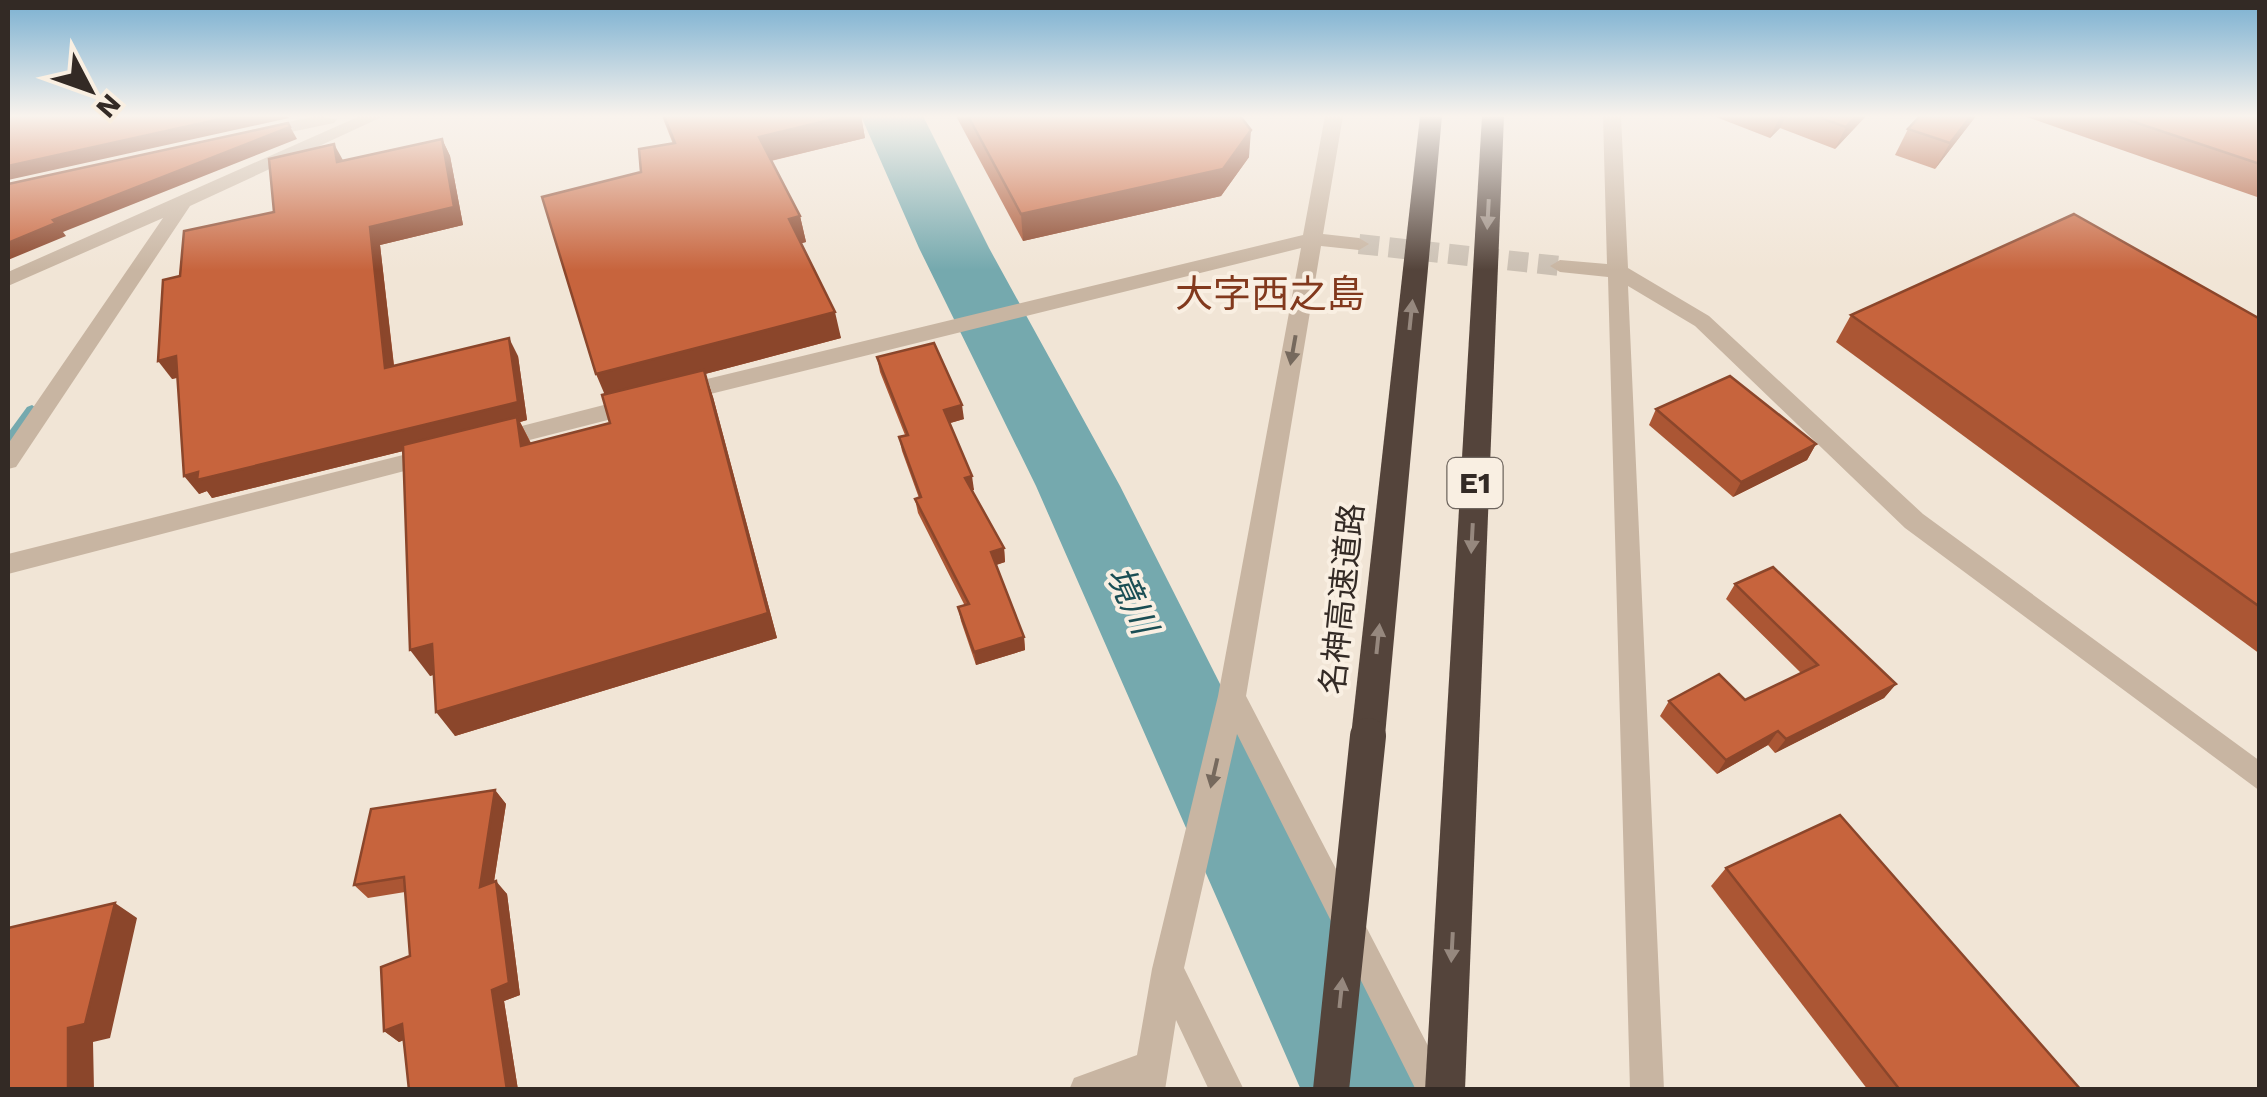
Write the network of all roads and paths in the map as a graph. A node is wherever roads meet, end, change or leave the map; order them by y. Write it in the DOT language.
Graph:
graph roads {
  1 [pos="246,167"];
  2 [pos="1325,167"];
  3 [pos="1426,167"];
  4 [pos="1490,167"];
  5 [pos="1615,167"];
  6 [pos="184,201"];
  7 [pos="1313,239"];
  8 [pos="1359,244"];
  9 [pos="1560,266"];
  10 [pos="1620,272"];
  11 [pos="8,280"];
  12 [pos="8,461"];
  13 [pos="8,564"];
  14 [pos="1232,696"];
  15 [pos="2260,778"];
  16 [pos="1172,953"];
  17 [pos="1150,1078"];
  18 [pos="1086,1090"];
  19 [pos="1227,1090"];
  20 [pos="1330,1090"];
  21 [pos="1434,1090"];
  22 [pos="1445,1090"];
  23 [pos="1647,1090"];
  1 -- 6 [label="street"];
  2 -- 7 [label="street"];
  20 -- 3 [label="highway, 名神高速道路, one-way, bridge"];
  4 -- 22 [label="highway, E1, one-way"];
  5 -- 10 [label="street"];
  6 -- 11 [label="street"];
  6 -- 12 [label="street"];
  7 -- 8 [label="street"];
  7 -- 13 [label="street"];
  7 -- 14 [label="street, one-way"];
  9 -- 10 [label="street"];
  10 -- 15 [label="street"];
  10 -- 23 [label="street"];
  14 -- 16 [label="street, one-way"];
  14 -- 21 [label="street"];
  16 -- 17 [label="street"];
  16 -- 19 [label="street"];
  17 -- 18 [label="street"];
}
